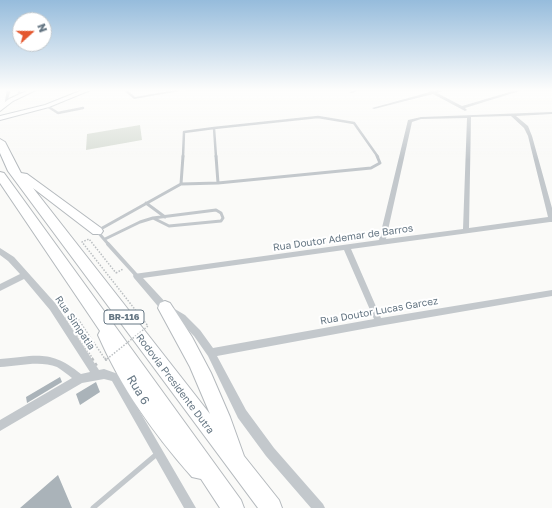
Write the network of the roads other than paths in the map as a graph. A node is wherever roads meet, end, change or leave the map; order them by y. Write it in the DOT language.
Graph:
graph roads {
  1 [pos="21,113"];
  2 [pos="469,113"];
  3 [pos="538,113"];
  4 [pos="512,114"];
  5 [pos="469,116"];
  6 [pos="475,116"];
  7 [pos="0,118"];
  8 [pos="214,128"];
  9 [pos="0,142"];
  10 [pos="6,172"];
  11 [pos="218,183"];
  12 [pos="181,184"];
  13 [pos="146,203"];
  14 [pos="166,217"];
  15 [pos="153,218"];
  16 [pos="552,220"];
  17 [pos="466,231"];
  18 [pos="101,235"];
  19 [pos="382,243"];
  20 [pos="347,248"];
  21 [pos="0,251"];
  22 [pos="24,275"];
  23 [pos="137,276"];
  24 [pos="0,288"];
  25 [pos="552,293"];
  26 [pos="165,308"];
  27 [pos="378,322"];
  28 [pos="211,353"];
  29 [pos="1,364"];
  30 [pos="97,371"];
  31 [pos="80,379"];
  32 [pos="0,426"];
  33 [pos="159,452"];
  34 [pos="237,465"];
  35 [pos="231,505"];
  36 [pos="93,508"];
  37 [pos="190,508"];
  38 [pos="271,508"];
  39 [pos="319,508"];
  1 -- 7 [label="main road"];
  2 -- 6 [label="street"];
  3 -- 4 [label="street"];
  4 -- 6 [label="street"];
  4 -- 16 [label="street"];
  5 -- 6 [label="street"];
  5 -- 17 [label="street"];
  5 -- 19 [label="street"];
  8 -- 11 [label="lane"];
  8 -- 11 [label="lane"];
  8 -- 12 [label="lane"];
  9 -- 10 [label="highway, Rodovia Presidente Dutra / BR-116"];
  10 -- 18 [label="highway"];
  10 -- 34 [label="highway, Rodovia Presidente Dutra / BR-116"];
  10 -- 35 [label="highway, Rodovia Presidente Dutra / BR-116"];
  11 -- 12 [label="lane"];
  12 -- 13 [label="lane"];
  13 -- 14 [label="lane"];
  13 -- 18 [label="lane"];
  14 -- 15 [label="lane"];
  14 -- 15 [label="lane"];
  15 -- 18 [label="lane"];
  16 -- 17 [label="street, Rua Doutor Ademar de Barros"];
  17 -- 19 [label="street, Rua Doutor Ademar de Barros"];
  18 -- 23 [label="lane"];
  19 -- 20 [label="street, Rua Doutor Ademar de Barros"];
  20 -- 23 [label="street, Rua Doutor Ademar de Barros"];
  20 -- 27 [label="street"];
  21 -- 22 [label="street, Rua Simpatia"];
  22 -- 24 [label="street"];
  22 -- 30 [label="street, Rua Simpatia"];
  23 -- 26 [label="street"];
  25 -- 27 [label="street, Rua Doutor Lucas Garcez"];
  26 -- 28 [label="street"];
  26 -- 34 [label="highway"];
  27 -- 28 [label="street, Rua Doutor Lucas Garcez"];
  28 -- 39 [label="street"];
  29 -- 31 [label="street"];
  30 -- 31 [label="street, Rua 6"];
  30 -- 33 [label="street, Rua 6"];
  31 -- 32 [label="street, Rua 6"];
  33 -- 36 [label="lane"];
  33 -- 37 [label="street, Rua 6"];
  34 -- 38 [label="highway, Rodovia Presidente Dutra / BR-116"];
}
